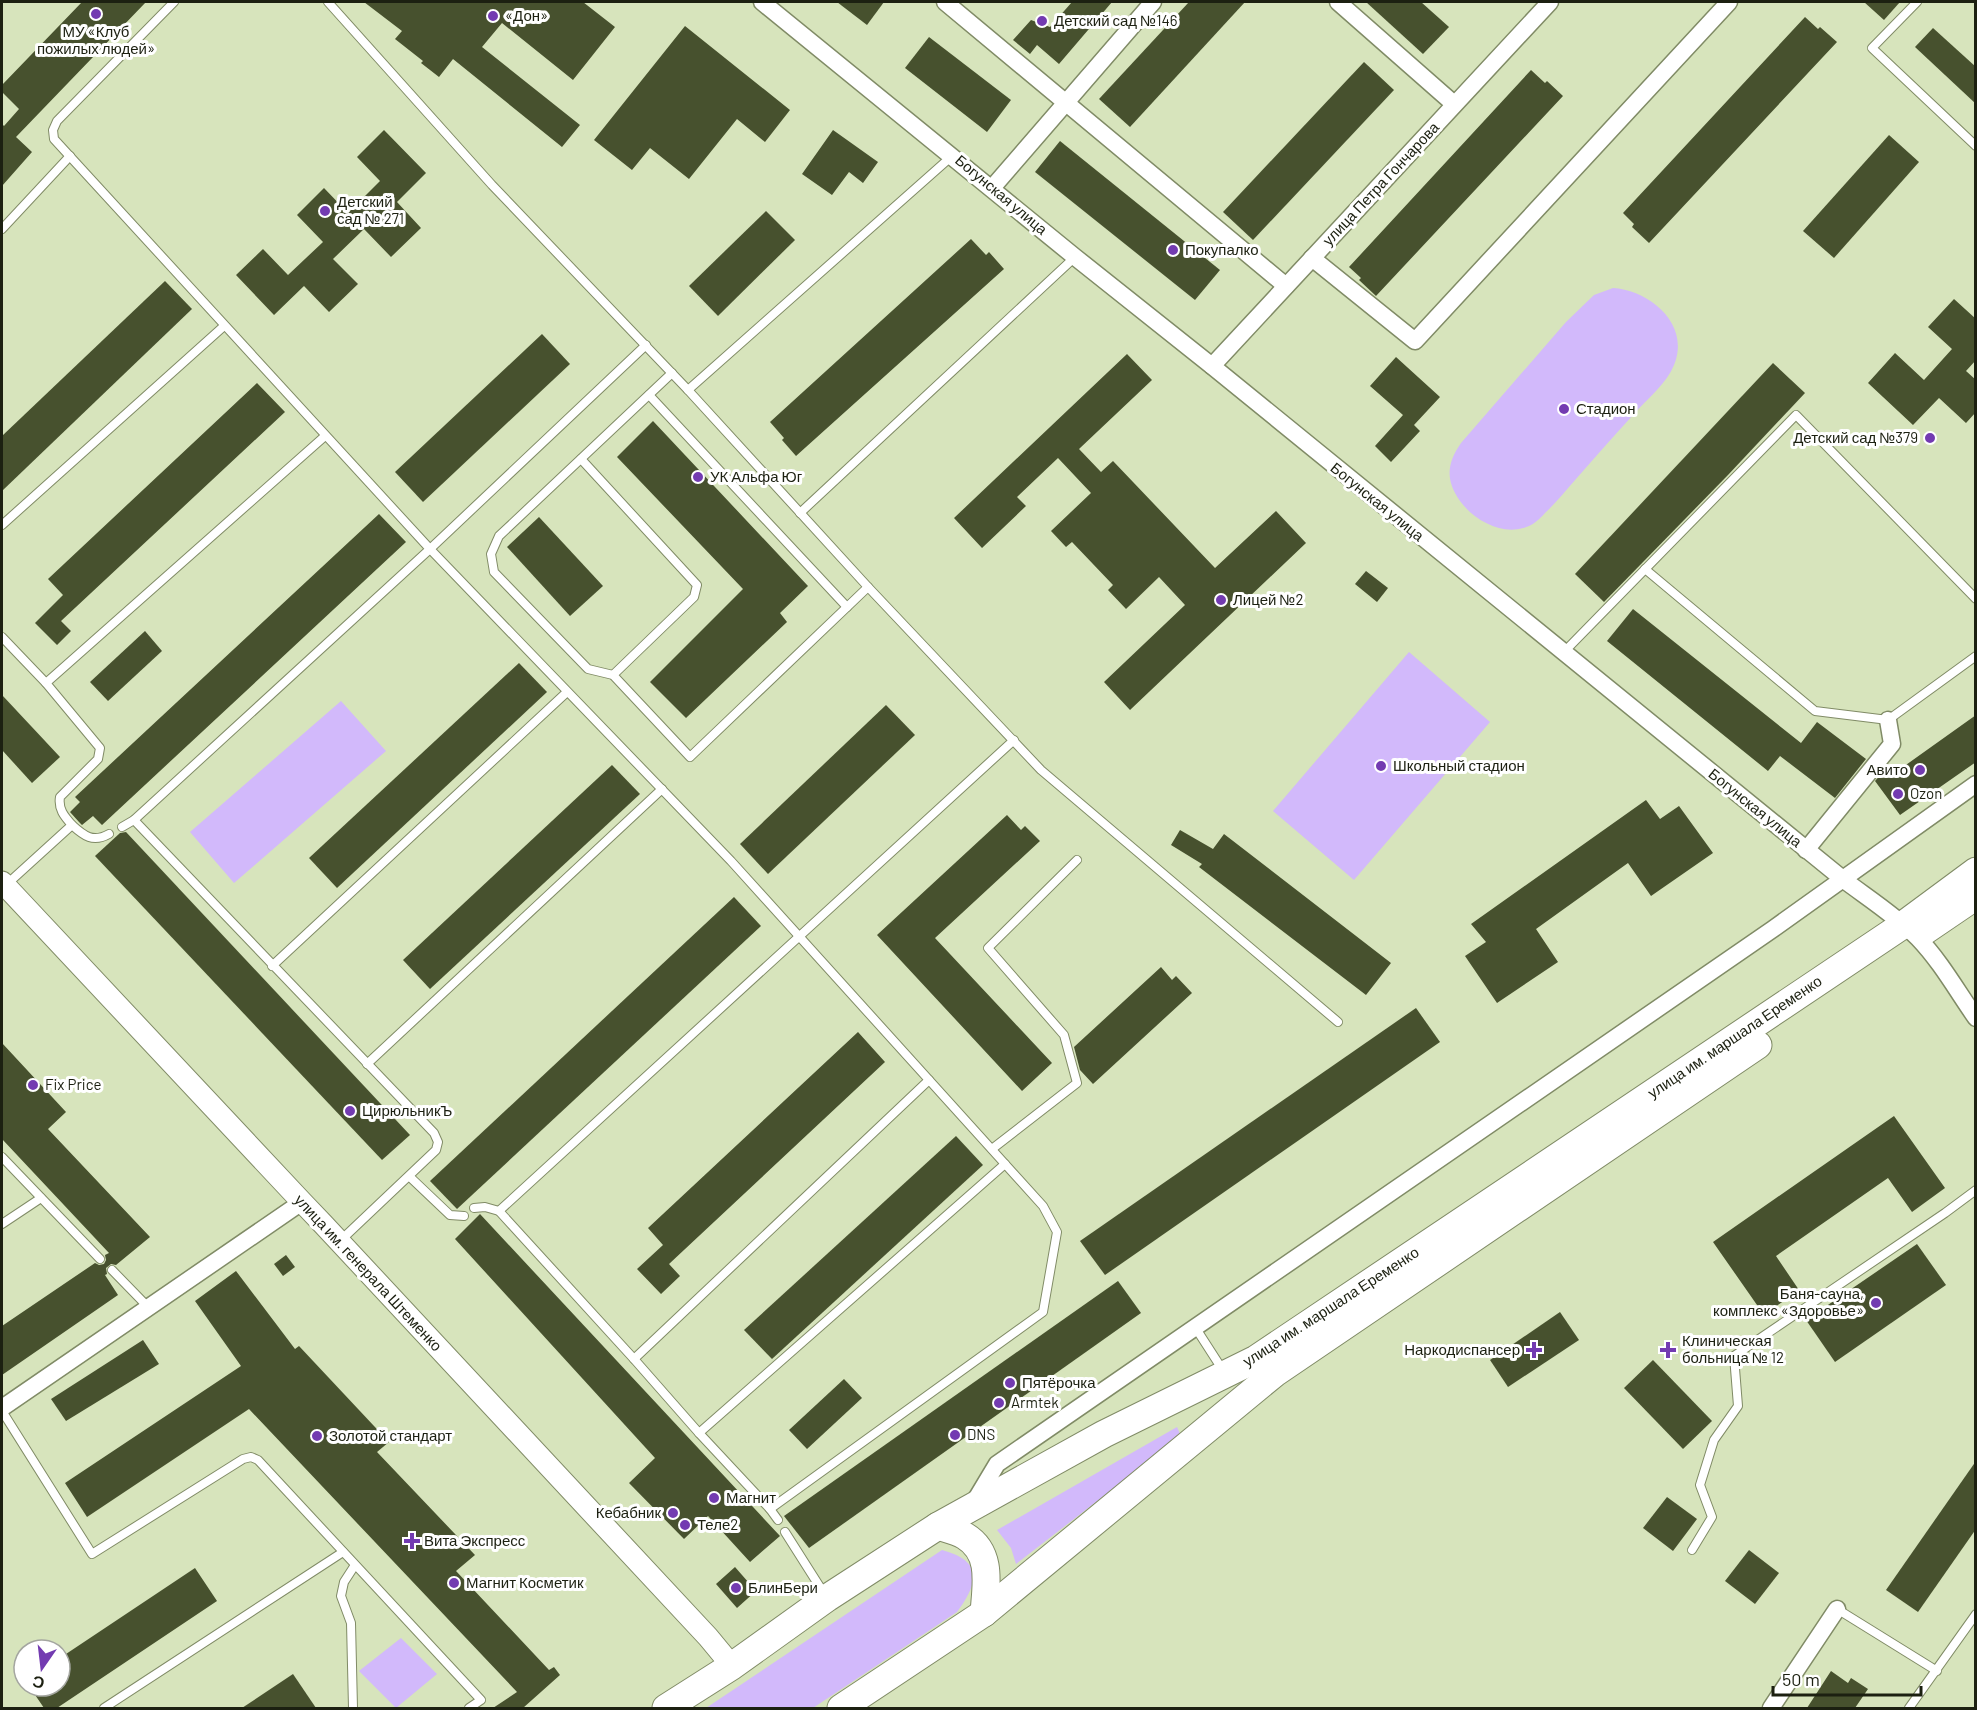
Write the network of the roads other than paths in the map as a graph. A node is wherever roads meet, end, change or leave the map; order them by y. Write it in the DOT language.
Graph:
graph roads {
  1 [pos="174,2"];
  2 [pos="328,2"];
  3 [pos="762,2"];
  4 [pos="945,2"];
  5 [pos="1153,2"];
  6 [pos="1338,2"];
  7 [pos="1550,2"];
  8 [pos="1729,2"];
  9 [pos="1917,2"];
  10 [pos="1066,102"];
  11 [pos="1454,104"];
  12 [pos="1976,146"];
  13 [pos="70,156"];
  14 [pos="953,156"];
  15 [pos="992,188"];
  16 [pos="2,229"];
  17 [pos="1075,257"];
  18 [pos="1312,258"];
  19 [pos="1286,286"];
  20 [pos="224,326"];
  21 [pos="646,345"];
  22 [pos="1212,366"];
  23 [pos="672,373"];
  24 [pos="688,390"];
  25 [pos="649,395"];
  26 [pos="325,436"];
  27 [pos="581,459"];
  28 [pos="800,513"];
  29 [pos="2,525"];
  30 [pos="430,549"];
  31 [pos="1645,569"];
  32 [pos="868,587"];
  33 [pos="1976,599"];
  34 [pos="847,607"];
  35 [pos="2,637"];
  36 [pos="1563,653"];
  37 [pos="1976,656"];
  38 [pos="613,675"];
  39 [pos="46,683"];
  40 [pos="567,692"];
  41 [pos="1888,720"];
  42 [pos="1014,740"];
  43 [pos="1976,784"];
  44 [pos="662,789"];
  45 [pos="134,820"];
  46 [pos="72,825"];
  47 [pos="122,827"];
  48 [pos="109,834"];
  49 [pos="1806,850"];
  50 [pos="1077,860"];
  51 [pos="1976,871"];
  52 [pos="1844,880"];
  53 [pos="3,884"];
  54 [pos="1976,896"];
  55 [pos="1910,931"];
  56 [pos="798,935"];
  57 [pos="272,966"];
  58 [pos="1976,1018"];
  59 [pos="1338,1022"];
  60 [pos="367,1064"];
  61 [pos="929,1080"];
  62 [pos="992,1149"];
  63 [pos="2,1157"];
  64 [pos="1005,1164"];
  65 [pos="410,1177"];
  66 [pos="1976,1190"];
  67 [pos="41,1198"];
  68 [pos="302,1202"];
  69 [pos="474,1208"];
  70 [pos="499,1211"];
  71 [pos="464,1215"];
  72 [pos="2,1224"];
  73 [pos="340,1242"];
  74 [pos="100,1259"];
  75 [pos="112,1270"];
  76 [pos="149,1309"];
  77 [pos="1195,1327"];
  78 [pos="634,1359"];
  79 [pos="1226,1374"];
  80 [pos="2,1410"];
  81 [pos="699,1434"];
  82 [pos="770,1509"];
  83 [pos="970,1509"];
  84 [pos="778,1520"];
  85 [pos="938,1526"];
  86 [pos="785,1532"];
  87 [pos="1692,1550"];
  88 [pos="343,1552"];
  89 [pos="355,1565"];
  90 [pos="827,1598"];
  91 [pos="1837,1609"];
  92 [pos="984,1613"];
  93 [pos="1976,1614"];
  94 [pos="732,1666"];
  95 [pos="1936,1671"];
  96 [pos="104,1708"];
  97 [pos="353,1708"];
  98 [pos="469,1708"];
  99 [pos="666,1708"];
  100 [pos="841,1708"];
  101 [pos="1771,1708"];
  102 [pos="1909,1708"];
  1 -- 13 [label="lane"];
  2 -- 21 [label="lane"];
  3 -- 14 [label="street, Богунская улица"];
  4 -- 10 [label="street"];
  5 -- 10 [label="street"];
  6 -- 11 [label="street"];
  7 -- 11 [label="street, улица Петра Гончарова"];
  8 -- 18 [label="street"];
  9 -- 12 [label="lane"];
  10 -- 15 [label="street"];
  10 -- 19 [label="street"];
  11 -- 18 [label="street, улица Петра Гончарова"];
  13 -- 16 [label="lane"];
  13 -- 20 [label="lane"];
  14 -- 15 [label="street, Богунская улица"];
  14 -- 24 [label="lane"];
  15 -- 17 [label="street, Богунская улица"];
  17 -- 22 [label="street, Богунская улица"];
  17 -- 28 [label="lane"];
  18 -- 19 [label="street, улица Петра Гончарова"];
  19 -- 22 [label="street, улица Петра Гончарова"];
  20 -- 26 [label="lane"];
  20 -- 29 [label="lane"];
  21 -- 23 [label="lane"];
  21 -- 30 [label="lane"];
  22 -- 36 [label="street, Богунская улица"];
  23 -- 24 [label="lane"];
  23 -- 25 [label="lane"];
  24 -- 28 [label="lane"];
  25 -- 27 [label="lane"];
  25 -- 34 [label="lane"];
  26 -- 30 [label="lane"];
  26 -- 39 [label="lane"];
  27 -- 38 [label="lane"];
  27 -- 38 [label="lane"];
  28 -- 32 [label="lane"];
  30 -- 40 [label="lane"];
  30 -- 45 [label="lane"];
  31 -- 33 [label="lane"];
  31 -- 36 [label="lane"];
  31 -- 41 [label="lane"];
  32 -- 34 [label="lane"];
  32 -- 42 [label="lane"];
  34 -- 38 [label="lane"];
  35 -- 39 [label="lane"];
  36 -- 49 [label="street, Богунская улица"];
  37 -- 41 [label="lane"];
  39 -- 46 [label="lane"];
  40 -- 44 [label="lane"];
  40 -- 57 [label="lane"];
  41 -- 49 [label="street"];
  42 -- 56 [label="lane"];
  42 -- 59 [label="lane"];
  43 -- 52 [label="street"];
  44 -- 56 [label="lane"];
  44 -- 60 [label="lane"];
  45 -- 47 [label="lane"];
  45 -- 57 [label="lane"];
  46 -- 48 [label="lane"];
  46 -- 53 [label="lane"];
  49 -- 52 [label="street, Богунская улица"];
  50 -- 62 [label="lane"];
  51 -- 55 [label="highway, улица им. маршала Еременко"];
  52 -- 55 [label="street, Богунская улица"];
  52 -- 77 [label="street"];
  53 -- 68 [label="street, улица им. генерала Штеменко"];
  54 -- 55 [label="highway, улица им. маршала Еременко"];
  55 -- 58 [label="street, Богунская улица"];
  55 -- 79 [label="highway, улица им. маршала Еременко"];
  55 -- 92 [label="highway, улица им. маршала Еременко"];
  56 -- 61 [label="lane"];
  56 -- 70 [label="lane"];
  57 -- 60 [label="lane"];
  60 -- 65 [label="lane"];
  61 -- 62 [label="lane"];
  61 -- 78 [label="lane"];
  62 -- 64 [label="lane"];
  63 -- 67 [label="lane"];
  64 -- 81 [label="lane"];
  64 -- 82 [label="lane"];
  65 -- 71 [label="lane"];
  65 -- 73 [label="lane"];
  66 -- 87 [label="lane"];
  67 -- 72 [label="lane"];
  67 -- 74 [label="lane"];
  68 -- 73 [label="street, улица им. генерала Штеменко"];
  68 -- 76 [label="street"];
  69 -- 70 [label="lane"];
  70 -- 78 [label="lane"];
  73 -- 94 [label="street, улица им. генерала Штеменко"];
  75 -- 76 [label="lane"];
  76 -- 80 [label="street"];
  77 -- 79 [label="lane"];
  77 -- 83 [label="street"];
  78 -- 81 [label="lane"];
  79 -- 83 [label="highway, улица им. маршала Еременко"];
  80 -- 88 [label="lane"];
  81 -- 82 [label="lane"];
  82 -- 84 [label="lane"];
  83 -- 85 [label="highway, улица им. маршала Еременко"];
  85 -- 90 [label="highway, улица им. маршала Еременко"];
  85 -- 92 [label="highway"];
  86 -- 90 [label="lane"];
  88 -- 89 [label="lane"];
  88 -- 96 [label="lane"];
  89 -- 97 [label="lane"];
  89 -- 98 [label="lane"];
  90 -- 94 [label="highway, улица им. маршала Еременко"];
  91 -- 95 [label="lane"];
  91 -- 101 [label="street"];
  92 -- 100 [label="highway, улица им. маршала Еременко"];
  93 -- 95 [label="lane"];
  94 -- 99 [label="highway, улица им. маршала Еременко"];
  95 -- 102 [label="lane"];
}
